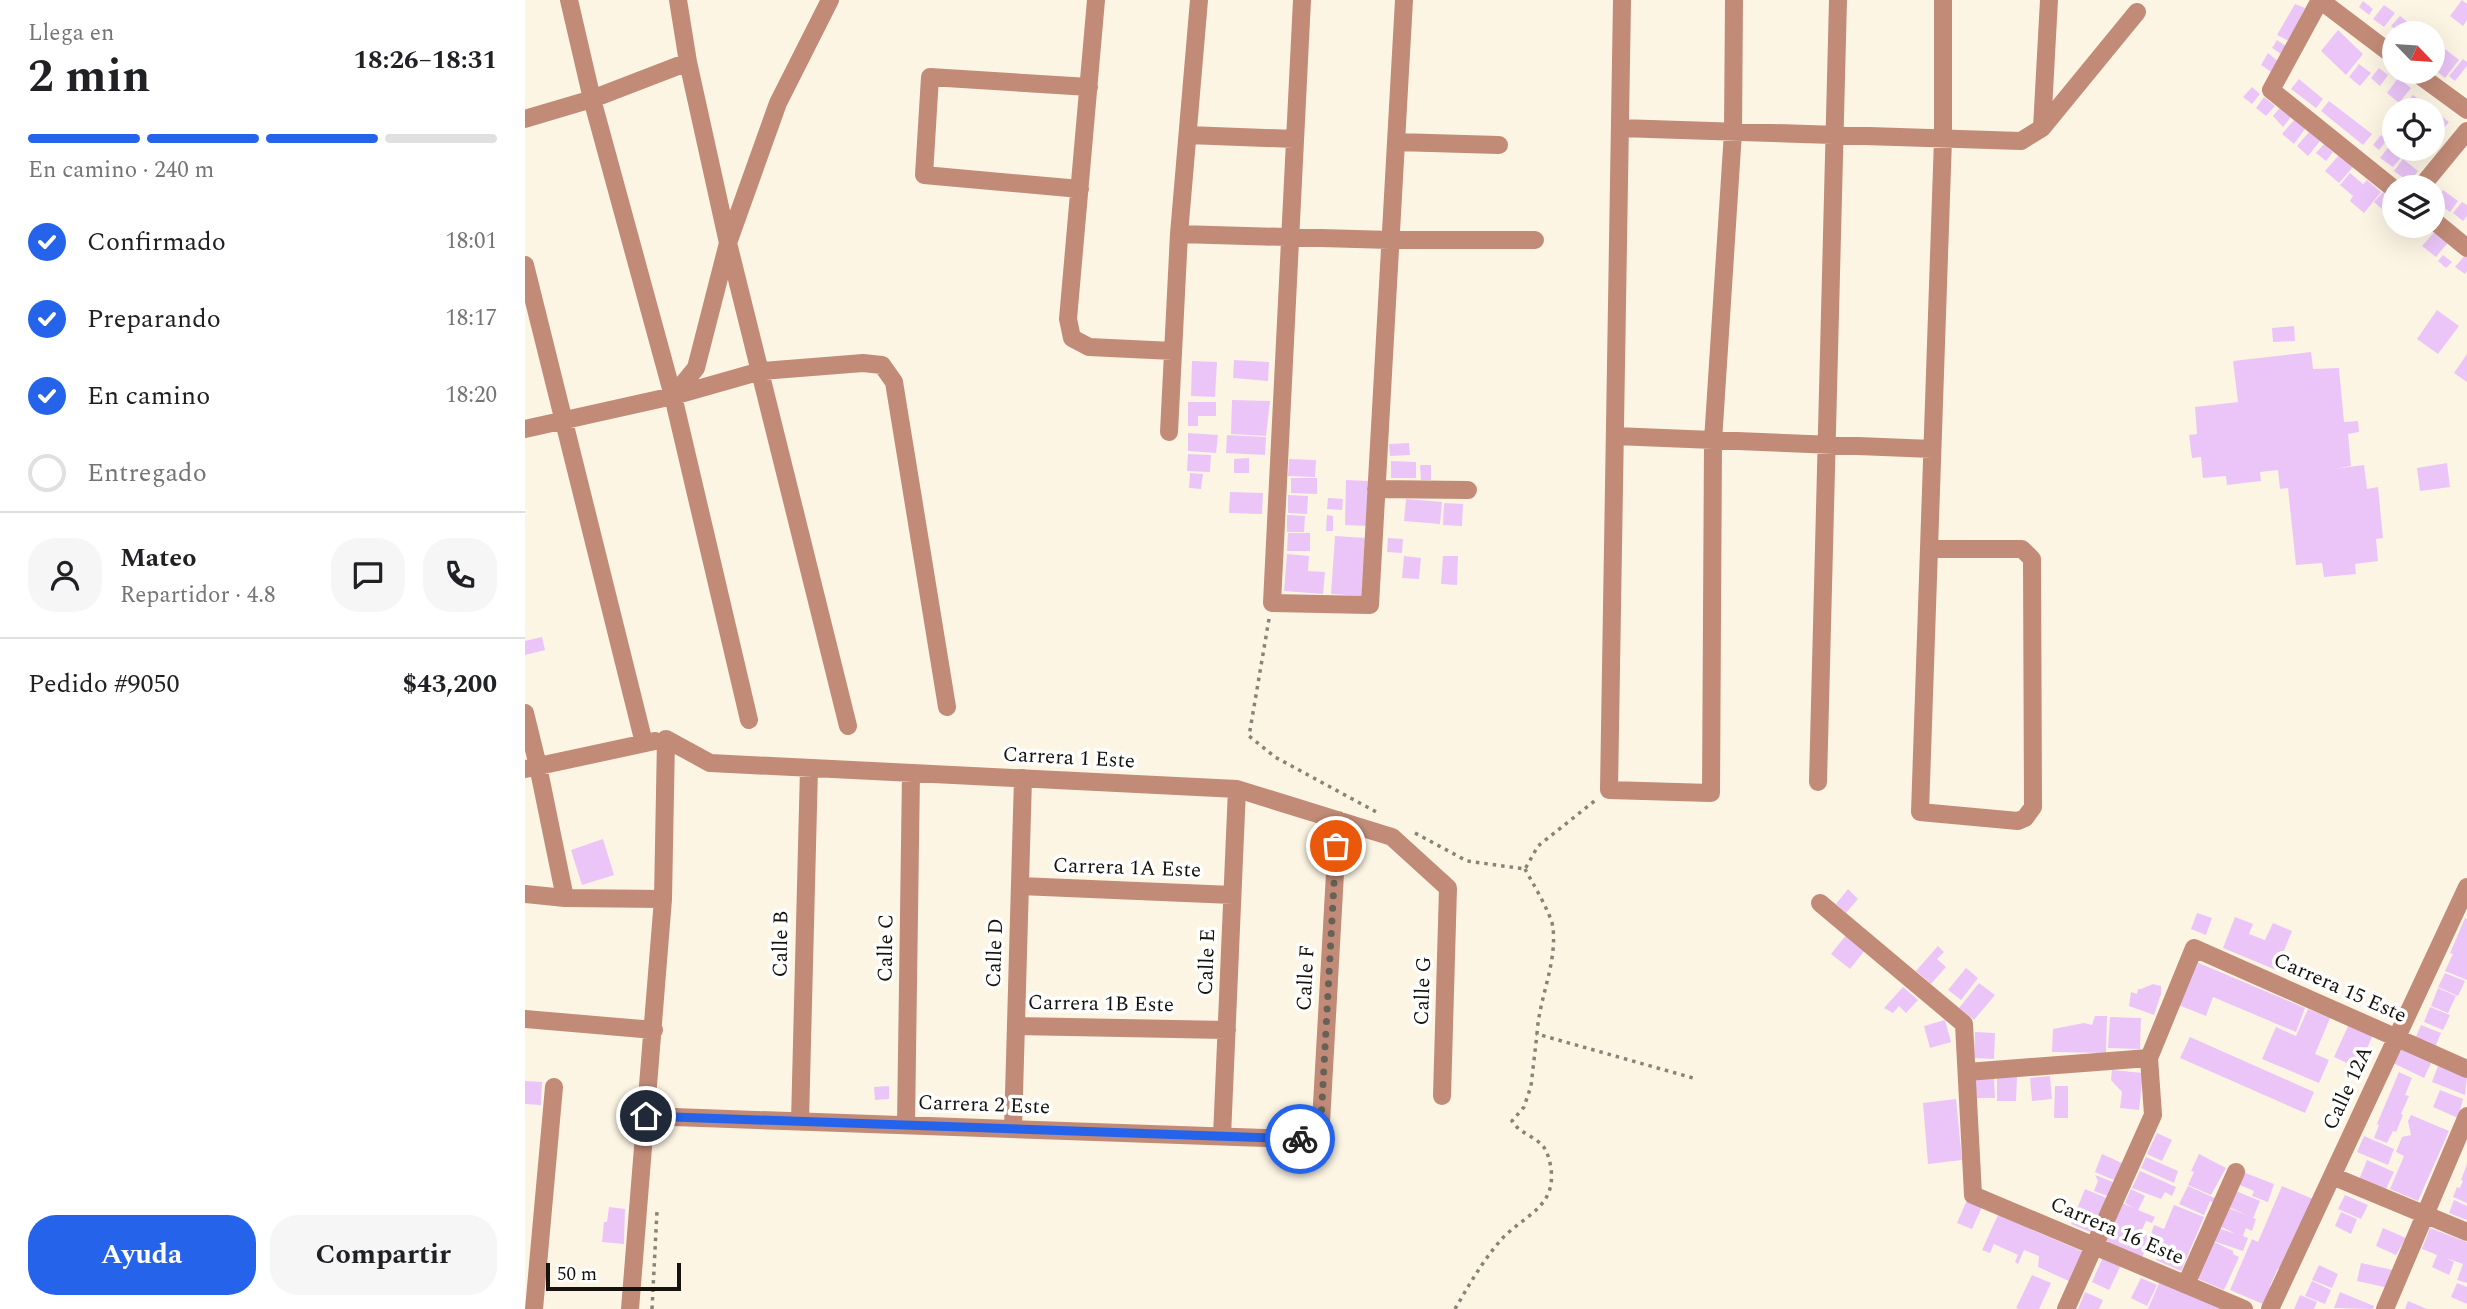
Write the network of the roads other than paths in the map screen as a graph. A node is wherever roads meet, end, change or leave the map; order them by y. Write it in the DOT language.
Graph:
graph roads {
  1 [pos="569,0"];
  2 [pos="678,0"];
  3 [pos="829,0"];
  4 [pos="1096,0"];
  5 [pos="1199,0"];
  6 [pos="1302,0"];
  7 [pos="1404,0"];
  8 [pos="1622,0"];
  9 [pos="1734,0"];
  10 [pos="1838,0"];
  11 [pos="1943,0"];
  12 [pos="2049,0"];
  13 [pos="2320,0"];
  14 [pos="2137,12"];
  15 [pos="2382,47"];
  16 [pos="688,62"];
  17 [pos="2431,84"];
  18 [pos="1089,87"];
  19 [pos="592,99"];
  20 [pos="2467,110"];
  21 [pos="525,119"];
  22 [pos="1620,128"];
  23 [pos="2042,128"];
  24 [pos="2467,131"];
  25 [pos="1733,132"];
  26 [pos="1188,135"];
  27 [pos="1835,135"];
  28 [pos="1295,139"];
  29 [pos="1943,139"];
  30 [pos="1396,142"];
  31 [pos="1499,145"];
  32 [pos="2431,175"];
  33 [pos="2382,179"];
  34 [pos="1080,189"];
  35 [pos="2445,230"];
  36 [pos="1179,234"];
  37 [pos="1290,237"];
  38 [pos="1391,240"];
  39 [pos="1535,240"];
  40 [pos="728,243"];
  41 [pos="2467,248"];
  42 [pos="525,265"];
  43 [pos="1173,351"];
  44 [pos="761,371"];
  45 [pos="673,396"];
  46 [pos="562,421"];
  47 [pos="525,429"];
  48 [pos="1169,432"];
  49 [pos="1615,436"];
  50 [pos="1713,441"];
  51 [pos="1827,446"];
  52 [pos="1933,449"];
  53 [pos="1376,489"];
  54 [pos="1468,491"];
  55 [pos="1929,549"];
  56 [pos="947,707"];
  57 [pos="525,713"];
  58 [pos="749,720"];
  59 [pos="848,726"];
  60 [pos="666,739"];
  61 [pos="644,743"];
  62 [pos="532,768"];
  63 [pos="809,768"];
  64 [pos="911,773"];
  65 [pos="1023,778"];
  66 [pos="1818,782"];
  67 [pos="1237,789"];
  68 [pos="1338,820"];
  69 [pos="1020,886"];
  70 [pos="2467,887"];
  71 [pos="1448,888"];
  72 [pos="525,894"];
  73 [pos="1233,895"];
  74 [pos="565,898"];
  75 [pos="663,899"];
  76 [pos="1820,903"];
  77 [pos="525,1019"];
  78 [pos="1016,1026"];
  79 [pos="654,1030"];
  80 [pos="1227,1030"];
  81 [pos="2396,1039"];
  82 [pos="2149,1058"];
  83 [pos="2467,1069"];
  84 [pos="1967,1072"];
  85 [pos="554,1087"];
  86 [pos="1442,1096"];
  87 [pos="646,1116"];
  88 [pos="2467,1116"];
  89 [pos="800,1121"];
  90 [pos="906,1125"];
  91 [pos="1013,1129"];
  92 [pos="1222,1136"];
  93 [pos="1320,1140"];
  94 [pos="2236,1171"];
  95 [pos="2332,1176"];
  96 [pos="2425,1214"];
  97 [pos="2467,1231"];
  98 [pos="2094,1246"];
  99 [pos="2186,1284"];
  100 [pos="534,1309"];
  101 [pos="630,1309"];
  102 [pos="2066,1309"];
  103 [pos="2244,1309"];
  104 [pos="2270,1309"];
  105 [pos="2385,1309"];
  1 -- 19 [label="street"];
  2 -- 16 [label="street"];
  3 -- 40 [label="street"];
  4 -- 18 [label="street"];
  5 -- 26 [label="street"];
  6 -- 28 [label="street"];
  7 -- 30 [label="street"];
  8 -- 22 [label="street"];
  9 -- 25 [label="street"];
  10 -- 27 [label="street"];
  11 -- 29 [label="street"];
  12 -- 23 [label="street"];
  13 -- 15 [label="street"];
  13 -- 33 [label="street"];
  14 -- 23 [label="street"];
  16 -- 19 [label="street"];
  16 -- 40 [label="street"];
  17 -- 20 [label="street"];
  18 -- 34 [label="street"];
  18 -- 34 [label="street"];
  19 -- 21 [label="street"];
  19 -- 45 [label="street"];
  22 -- 25 [label="street"];
  22 -- 49 [label="street"];
  23 -- 29 [label="street"];
  24 -- 32 [label="street"];
  25 -- 27 [label="street"];
  25 -- 50 [label="street"];
  26 -- 28 [label="street"];
  26 -- 36 [label="street"];
  27 -- 29 [label="street"];
  27 -- 51 [label="street"];
  28 -- 37 [label="street"];
  29 -- 52 [label="street"];
  30 -- 31 [label="street"];
  30 -- 38 [label="street"];
  34 -- 43 [label="street"];
  35 -- 41 [label="street"];
  36 -- 37 [label="street"];
  36 -- 43 [label="street"];
  37 -- 38 [label="street"];
  37 -- 53 [label="street"];
  38 -- 39 [label="street"];
  38 -- 53 [label="street"];
  40 -- 44 [label="street"];
  40 -- 45 [label="street"];
  42 -- 46 [label="street"];
  43 -- 48 [label="street"];
  44 -- 45 [label="street"];
  44 -- 56 [label="street"];
  44 -- 59 [label="street"];
  45 -- 46 [label="street"];
  45 -- 58 [label="street"];
  46 -- 47 [label="street"];
  46 -- 61 [label="street"];
  49 -- 50 [label="street"];
  49 -- 50 [label="street"];
  50 -- 51 [label="street"];
  51 -- 52 [label="street"];
  51 -- 66 [label="street"];
  52 -- 55 [label="street"];
  53 -- 54 [label="street"];
  55 -- 55 [label="street"];
  57 -- 62 [label="street"];
  60 -- 61 [label="street"];
  60 -- 63 [label="street, Carrera 1 Este"];
  60 -- 75 [label="street"];
  61 -- 62 [label="street"];
  62 -- 74 [label="street"];
  63 -- 64 [label="street, Carrera 1 Este"];
  63 -- 89 [label="street, Calle B"];
  64 -- 65 [label="street, Carrera 1 Este"];
  64 -- 90 [label="street, Calle C"];
  65 -- 67 [label="street, Carrera 1 Este"];
  65 -- 69 [label="street, Calle D"];
  67 -- 68 [label="street, Carrera 1 Este"];
  67 -- 73 [label="street, Calle E"];
  68 -- 71 [label="street, Carrera 1 Este"];
  68 -- 93 [label="street, Calle F"];
  69 -- 73 [label="street, Carrera 1A Este"];
  69 -- 78 [label="street, Calle D"];
  70 -- 81 [label="street, Calle 12A"];
  71 -- 86 [label="street, Calle G"];
  72 -- 74 [label="street"];
  73 -- 80 [label="street, Calle E"];
  74 -- 75 [label="street"];
  75 -- 79 [label="street"];
  76 -- 84 [label="street"];
  77 -- 79 [label="street"];
  78 -- 80 [label="street, Carrera 1B Este"];
  78 -- 91 [label="street, Calle D"];
  79 -- 87 [label="street"];
  80 -- 92 [label="street, Calle E"];
  81 -- 82 [label="street, Carrera 15 Este"];
  81 -- 83 [label="street, Carrera 15 Este"];
  81 -- 95 [label="street, Calle 12A"];
  82 -- 84 [label="street"];
  82 -- 98 [label="street"];
  84 -- 98 [label="street, Carrera 16 Este"];
  85 -- 100 [label="street"];
  87 -- 89 [label="street, Carrera 2 Este"];
  87 -- 101 [label="street"];
  88 -- 96 [label="street"];
  89 -- 90 [label="street, Carrera 2 Este"];
  90 -- 91 [label="street, Carrera 2 Este"];
  91 -- 92 [label="street, Carrera 2 Este"];
  92 -- 93 [label="street, Carrera 2 Este"];
  94 -- 99 [label="street"];
  95 -- 96 [label="street"];
  95 -- 104 [label="street, Calle 12A"];
  96 -- 97 [label="street"];
  96 -- 105 [label="street"];
  98 -- 99 [label="street, Carrera 16 Este"];
  98 -- 102 [label="street"];
  99 -- 103 [label="street, Carrera 16 Este"];
}
